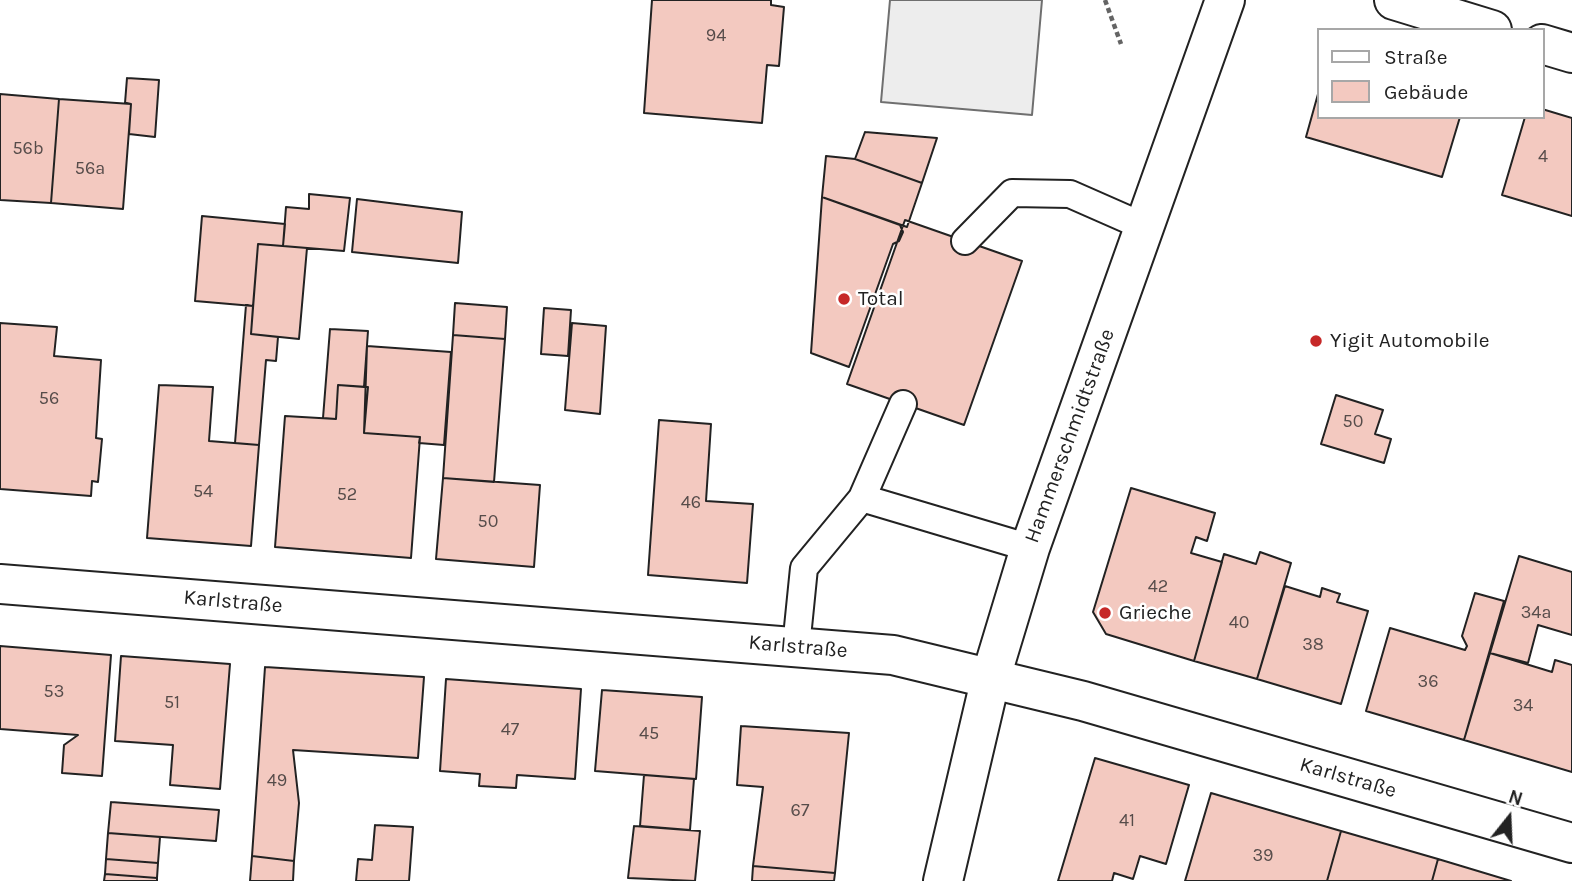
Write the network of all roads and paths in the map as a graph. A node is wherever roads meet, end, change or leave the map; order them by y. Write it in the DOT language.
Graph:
graph roads {
  1 [pos="1105,0"];
  2 [pos="1225,0"];
  3 [pos="1394,0"];
  4 [pos="1485,28"];
  5 [pos="1121,44"];
  6 [pos="1544,45"];
  7 [pos="1572,53"];
  8 [pos="1144,227"];
  9 [pos="965,241"];
  10 [pos="903,404"];
  11 [pos="862,498"];
  12 [pos="1030,548"];
  13 [pos="0,584"];
  14 [pos="796,647"];
  15 [pos="991,677"];
  16 [pos="1572,843"];
  17 [pos="943,881"];
  1 -- 5 [label="path"];
  2 -- 8 [label="street, Hammerschmidtstraße"];
  3 -- 4 [label="street"];
  6 -- 7 [label="street"];
  8 -- 9 [label="lane"];
  8 -- 12 [label="street, Hammerschmidtstraße"];
  10 -- 11 [label="lane"];
  11 -- 12 [label="lane"];
  11 -- 14 [label="lane"];
  12 -- 15 [label="street, Hammerschmidtstraße"];
  13 -- 14 [label="street, Karlstraße"];
  14 -- 15 [label="street, Karlstraße"];
  15 -- 16 [label="street, Karlstraße"];
  15 -- 17 [label="street, Hammerschmidtstraße"];
}
